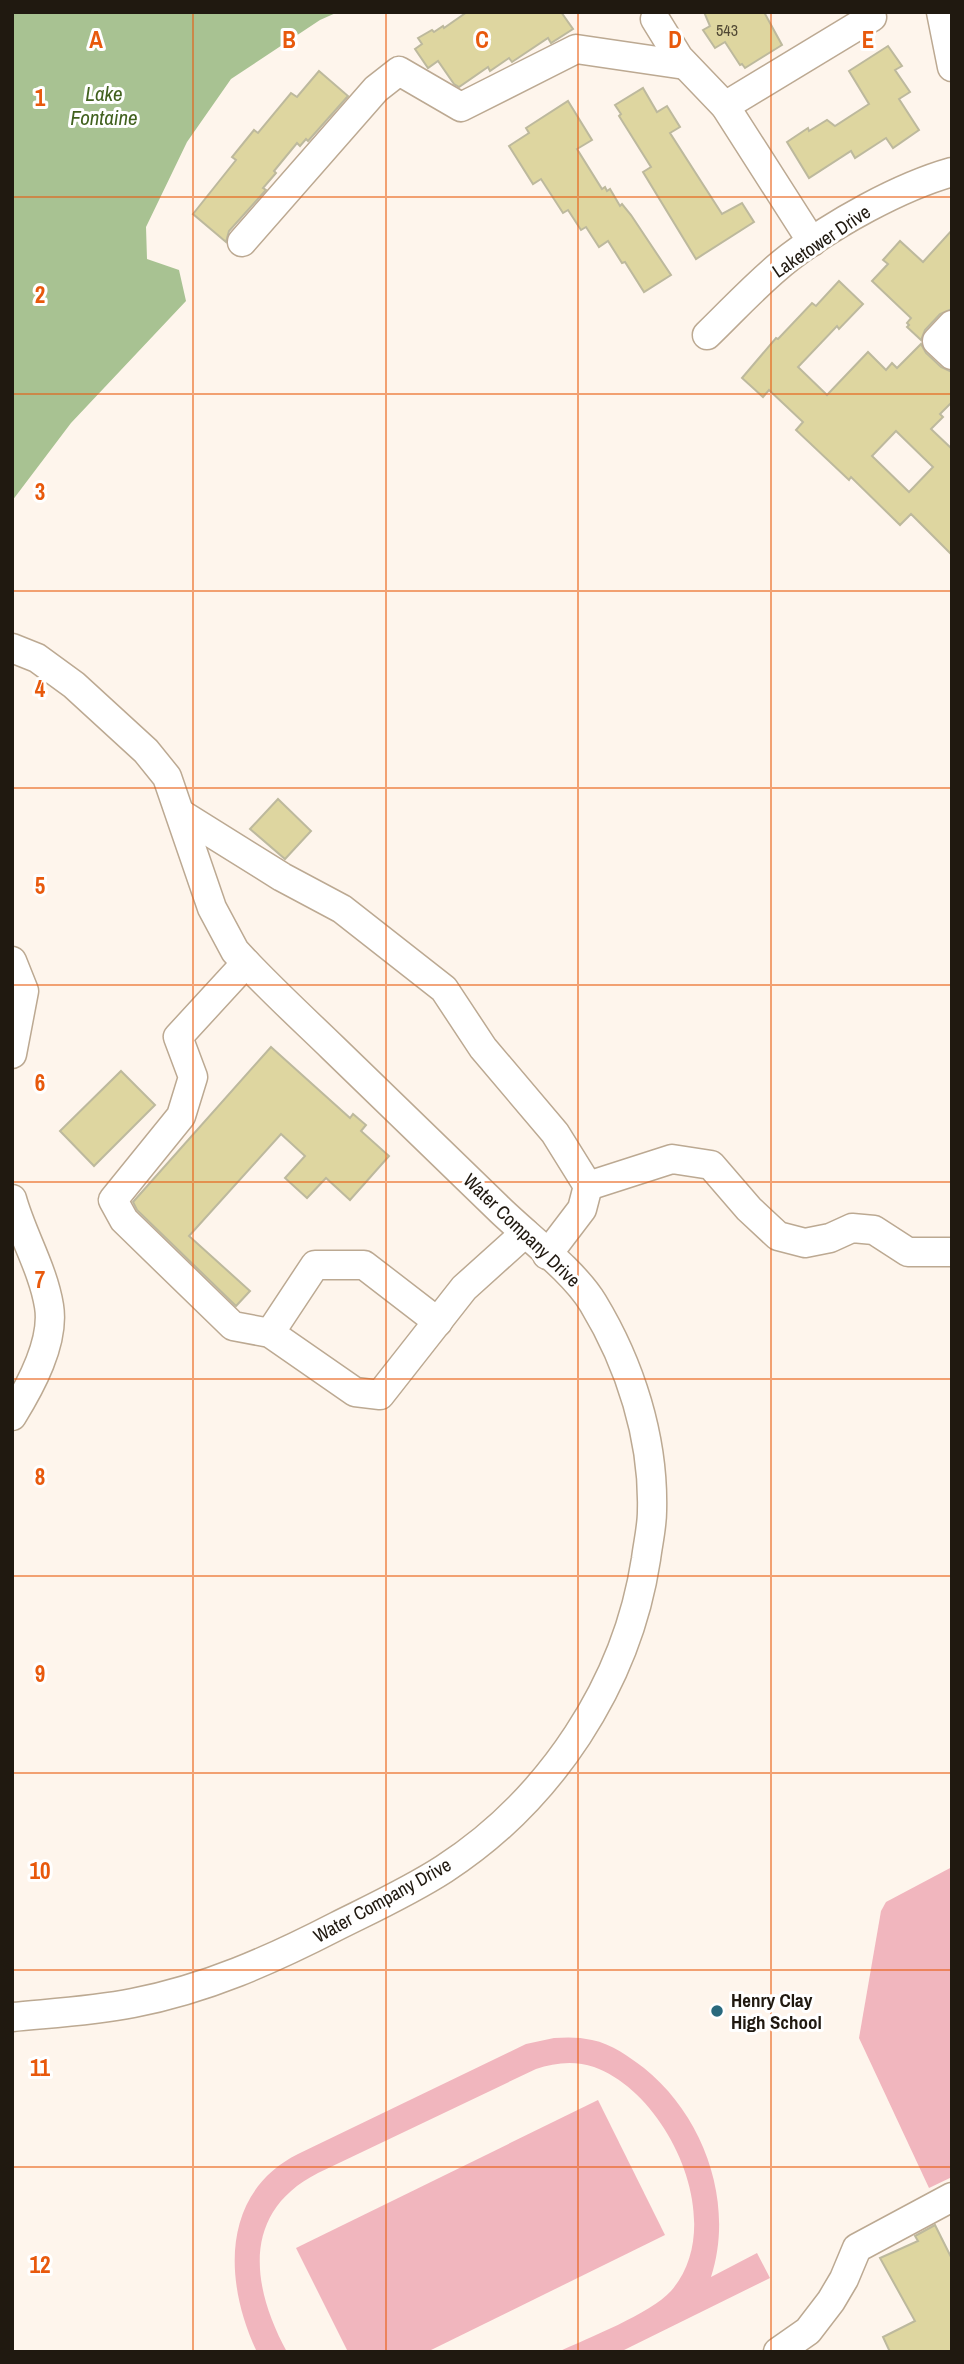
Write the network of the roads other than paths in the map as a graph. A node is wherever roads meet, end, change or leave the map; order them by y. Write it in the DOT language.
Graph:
graph roads {
  1 [pos="941,12"];
  2 [pos="872,17"];
  3 [pos="655,19"];
  4 [pos="685,65"];
  5 [pos="952,67"];
  6 [pos="725,106"];
  7 [pos="952,172"];
  8 [pos="242,242"];
  9 [pos="812,242"];
  10 [pos="952,326"];
  11 [pos="707,335"];
  12 [pos="952,355"];
  13 [pos="12,648"];
  14 [pos="181,814"];
  15 [pos="12,961"];
  16 [pos="246,963"];
  17 [pos="12,1054"];
  18 [pos="588,1186"];
  19 [pos="12,1199"];
  20 [pos="524,1233"];
  21 [pos="952,1252"];
  22 [pos="547,1255"];
  23 [pos="438,1322"];
  24 [pos="270,1333"];
  25 [pos="12,1416"];
  26 [pos="12,2017"];
  27 [pos="952,2197"];
  28 [pos="778,2352"];
  1 -- 5 [label="street"];
  2 -- 6 [label="street"];
  3 -- 4 [label="street"];
  4 -- 6 [label="street"];
  4 -- 8 [label="street"];
  6 -- 9 [label="street"];
  7 -- 9 [label="street, Laketower Drive"];
  9 -- 11 [label="street, Laketower Drive"];
  10 -- 12 [label="street"];
  13 -- 14 [label="street, Water Company Drive"];
  14 -- 16 [label="street, Water Company Drive"];
  14 -- 18 [label="street"];
  15 -- 17 [label="street"];
  16 -- 20 [label="street, Water Company Drive"];
  16 -- 24 [label="street"];
  18 -- 21 [label="street"];
  18 -- 22 [label="street"];
  19 -- 25 [label="street"];
  20 -- 22 [label="street, Water Company Drive"];
  20 -- 23 [label="street"];
  22 -- 26 [label="street, Water Company Drive"];
  23 -- 24 [label="street"];
  23 -- 24 [label="street"];
  27 -- 28 [label="street"];
}
